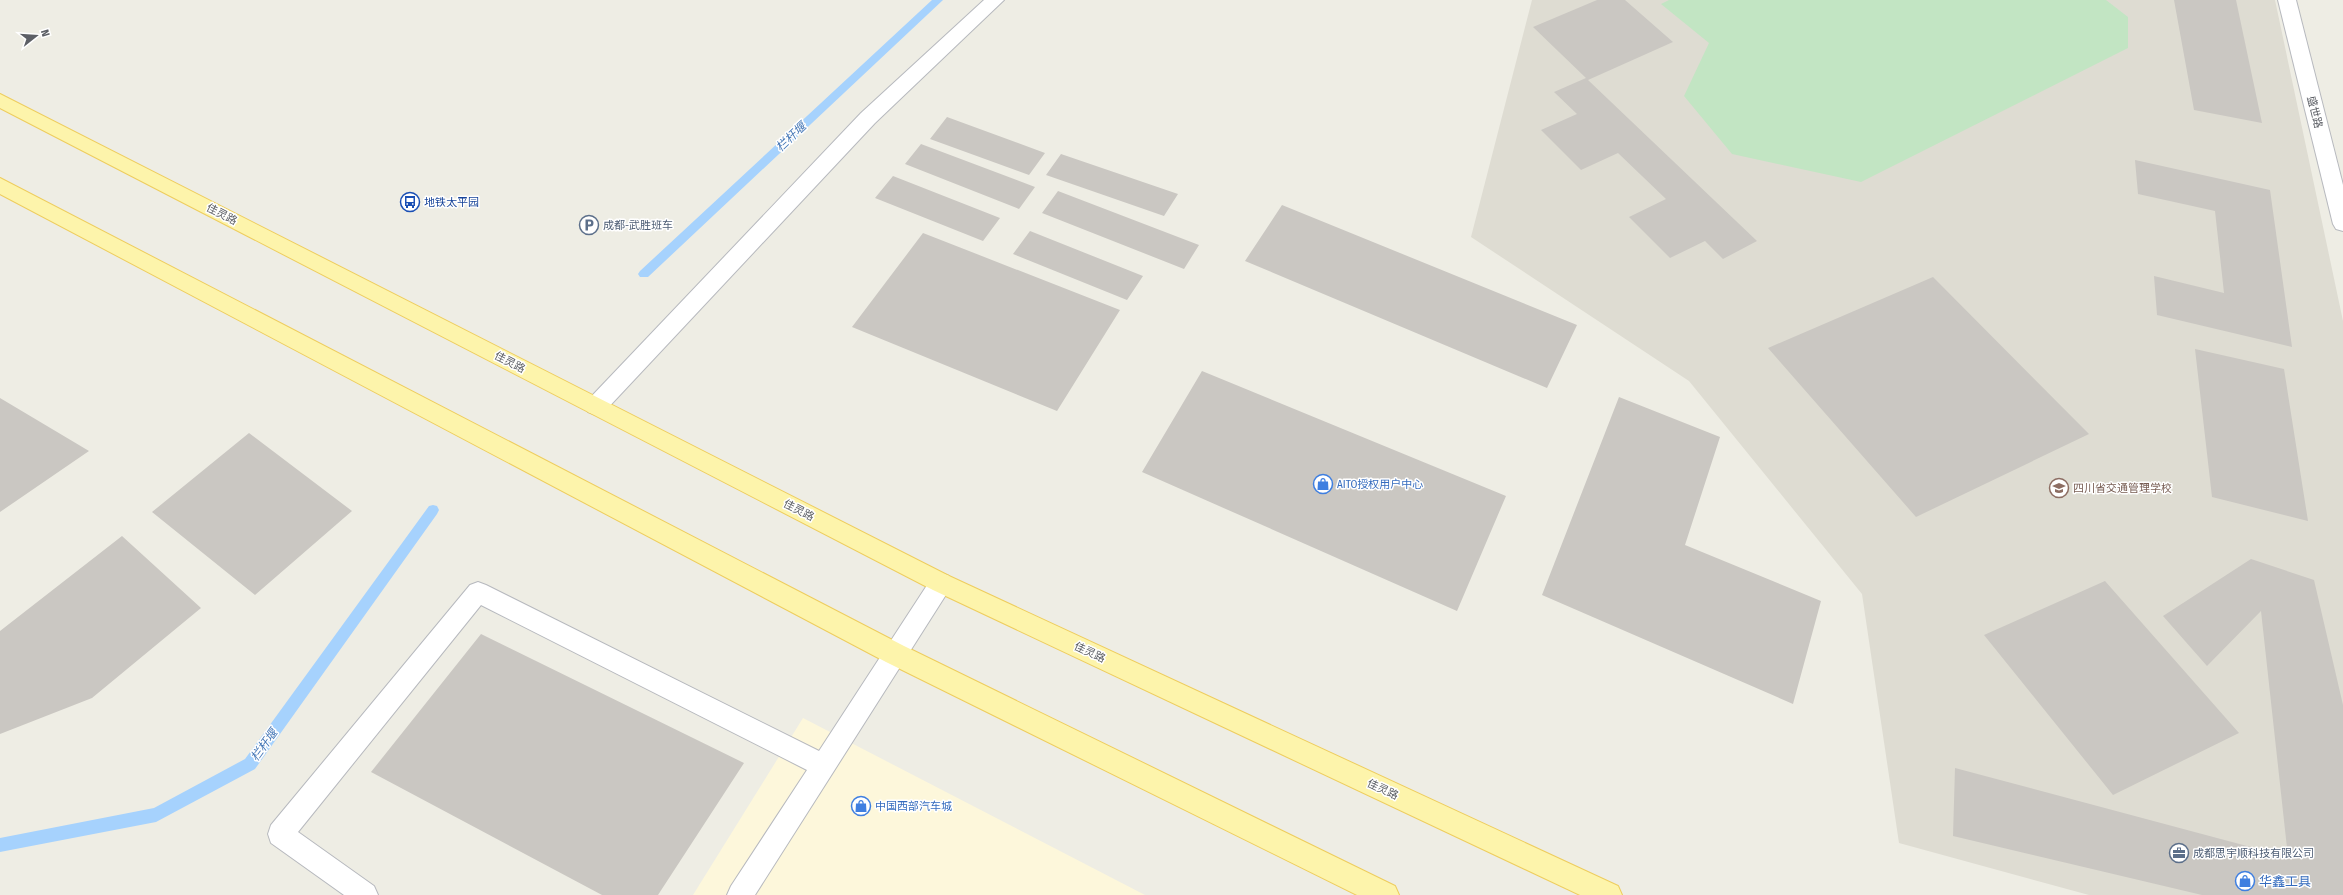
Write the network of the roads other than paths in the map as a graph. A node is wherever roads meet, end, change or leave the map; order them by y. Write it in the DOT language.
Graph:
graph roads {
  1 [pos="995,0"];
  2 [pos="2287,0"];
  3 [pos="0,100"];
  4 [pos="0,185"];
  5 [pos="2343,224"];
  6 [pos="596,406"];
  7 [pos="941,583"];
  8 [pos="895,654"];
  9 [pos="824,765"];
  10 [pos="365,895"];
  11 [pos="740,895"];
  12 [pos="1386,895"];
  13 [pos="1609,895"];
  1 -- 6 [label="street"];
  2 -- 5 [label="street, 盛世路"];
  3 -- 6 [label="main road, 佳灵路"];
  4 -- 8 [label="main road"];
  6 -- 7 [label="main road, 佳灵路"];
  7 -- 8 [label="lane"];
  7 -- 13 [label="main road, 佳灵路"];
  8 -- 9 [label="lane"];
  8 -- 12 [label="main road"];
  9 -- 10 [label="lane"];
  9 -- 11 [label="lane"];
}
